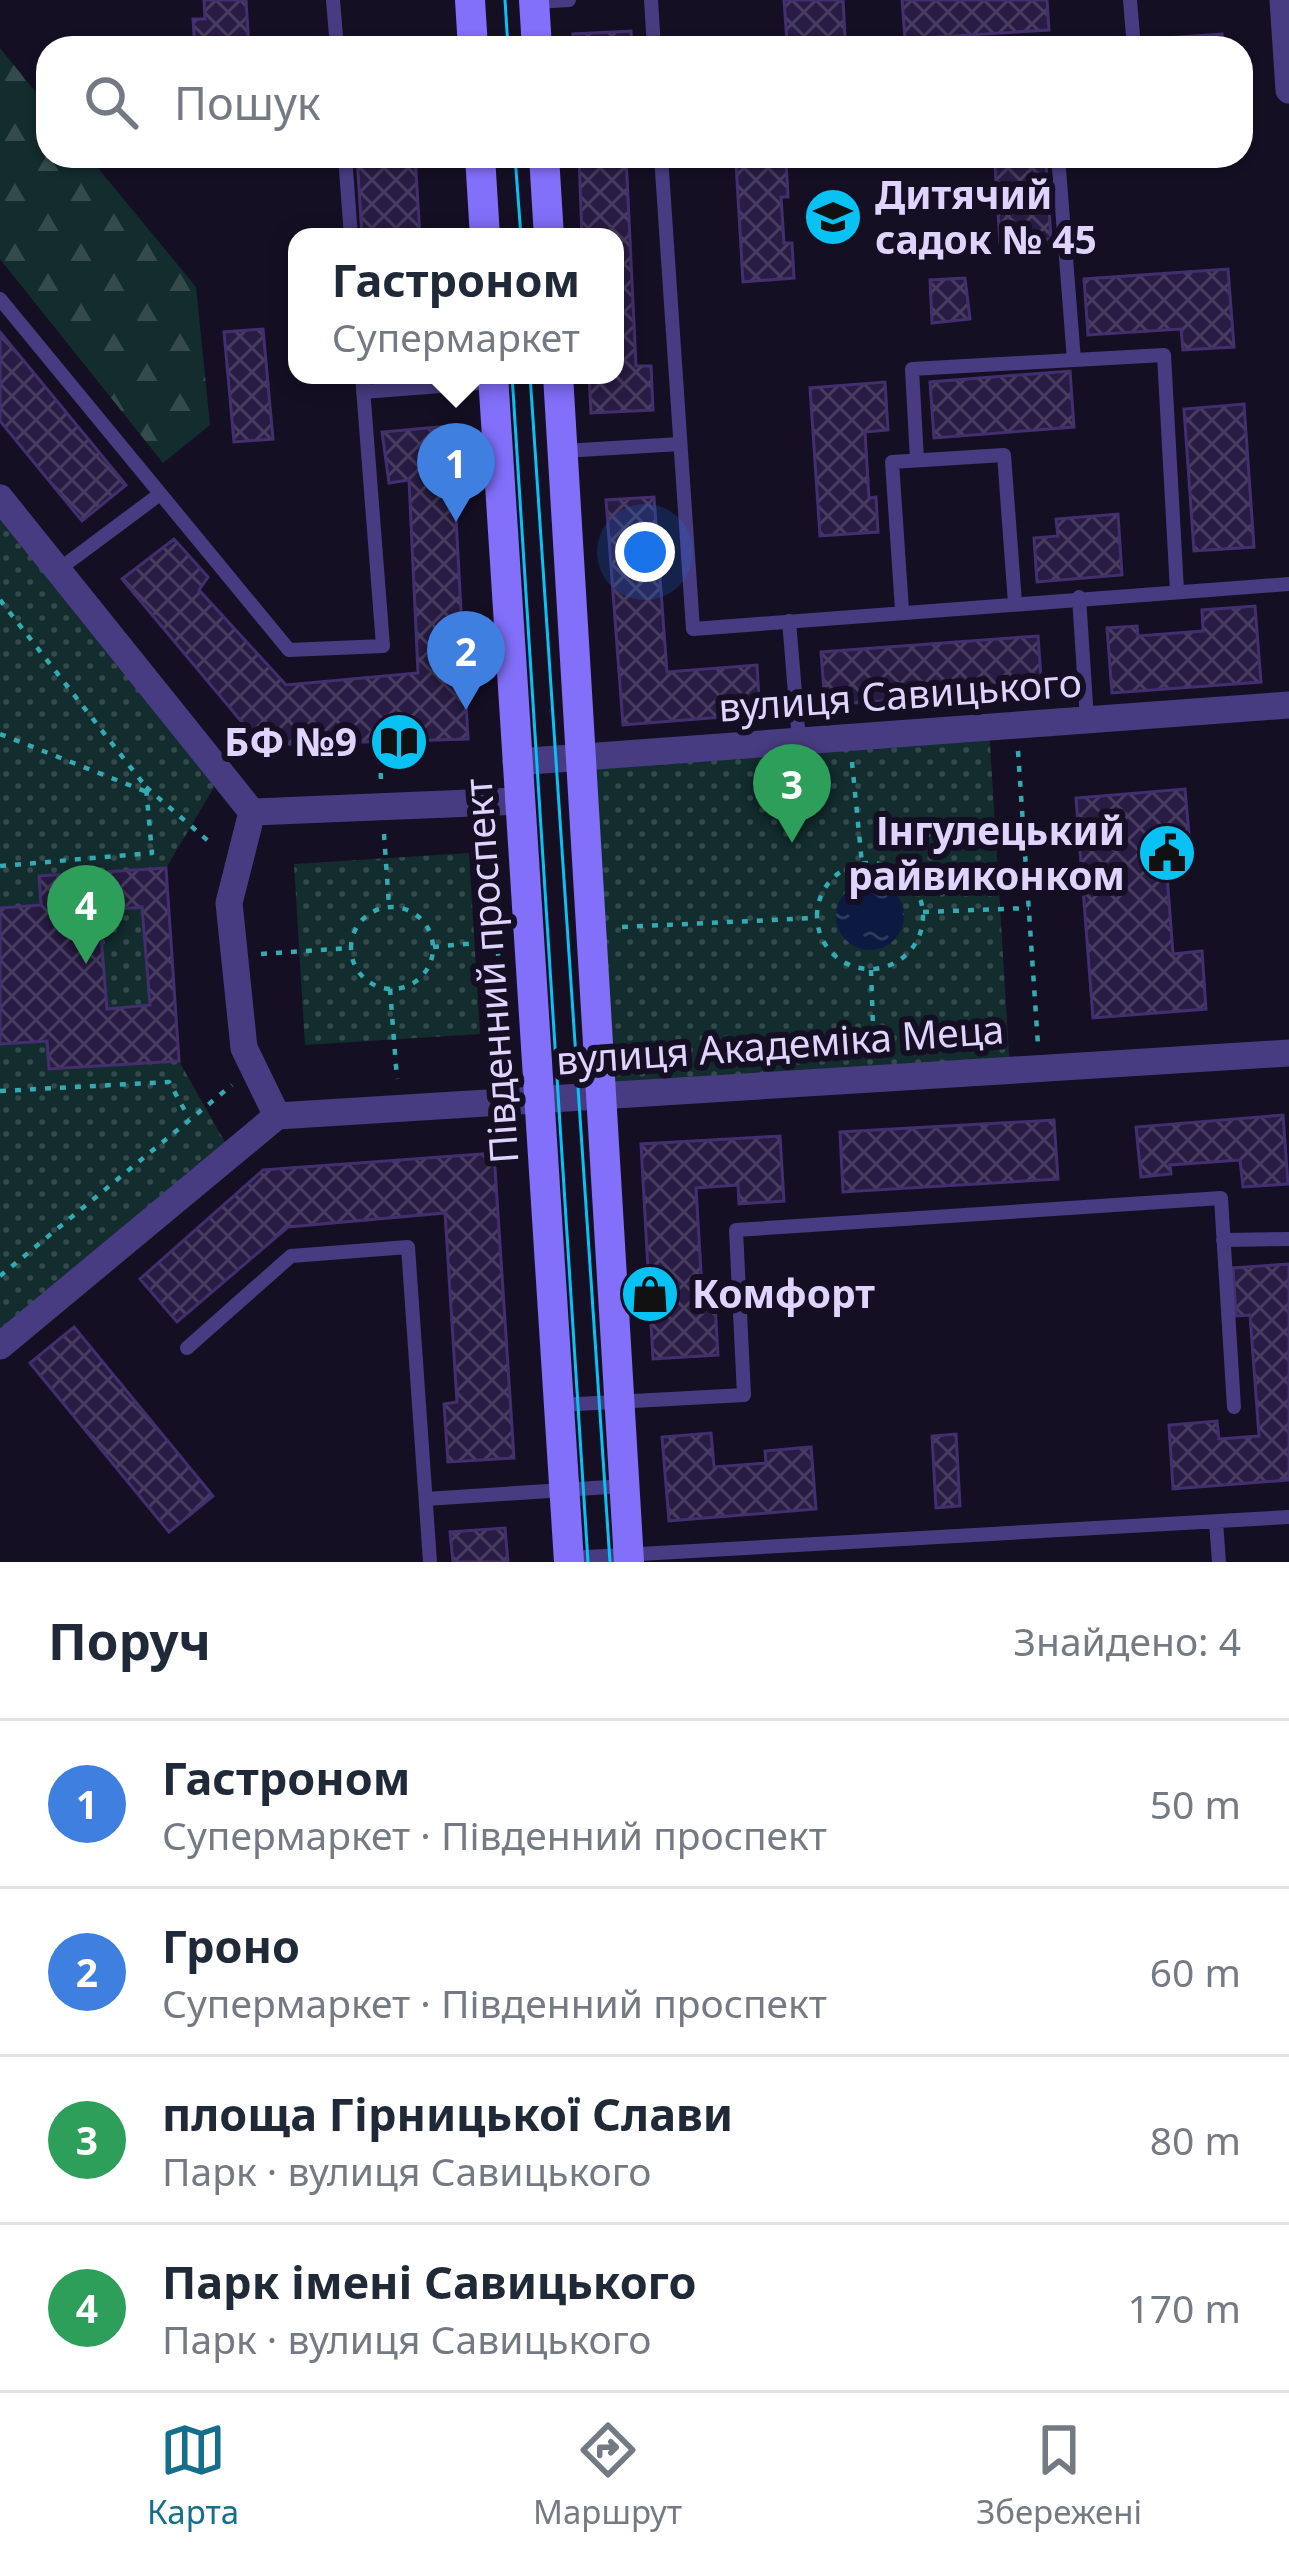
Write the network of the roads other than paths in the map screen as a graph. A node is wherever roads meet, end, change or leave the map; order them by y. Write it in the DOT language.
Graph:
graph roads {
  1 [pos="333,0"];
  2 [pos="470,0"];
  3 [pos="569,0"];
  4 [pos="651,0"];
  5 [pos="1130,0"];
  6 [pos="1283,0"];
  7 [pos="534,1"];
  8 [pos="336,36"];
  9 [pos="472,36"];
  10 [pos="537,36"];
  11 [pos="653,36"];
  12 [pos="1133,36"];
  13 [pos="1289,89"];
  14 [pos="346,168"];
  15 [pos="481,168"];
  16 [pos="545,168"];
  17 [pos="662,168"];
  18 [pos="1059,168"];
  19 [pos="350,228"];
  20 [pos="484,228"];
  21 [pos="549,228"];
  22 [pos="0,299"];
  23 [pos="1074,360"];
  24 [pos="363,384"];
  25 [pos="437,384"];
  26 [pos="493,384"];
  27 [pos="559,384"];
  28 [pos="363,392"];
  29 [pos="680,444"];
  30 [pos="563,451"];
  31 [pos="917,460"];
  32 [pos="160,494"];
  33 [pos="0,497"];
  34 [pos="58,570"];
  35 [pos="1289,584"];
  36 [pos="1177,591"];
  37 [pos="1079,597"];
  38 [pos="1015,603"];
  39 [pos="902,610"];
  40 [pos="789,621"];
  41 [pos="1289,705"];
  42 [pos="1087,720"];
  43 [pos="799,741"];
  44 [pos="583,757"];
  45 [pos="516,762"];
  46 [pos="504,801"];
  47 [pos="252,812"];
  48 [pos="1289,1053"];
  49 [pos="603,1096"];
  50 [pos="523,1100"];
  51 [pos="277,1116"];
  52 [pos="1289,1239"];
  53 [pos="1223,1240"];
  54 [pos="0,1346"];
  55 [pos="187,1348"];
  56 [pos="620,1404"];
  57 [pos="559,1405"];
  58 [pos="1234,1407"];
  59 [pos="625,1486"];
  60 [pos="564,1489"];
  61 [pos="426,1499"];
  62 [pos="1289,1517"];
  63 [pos="1216,1522"];
  64 [pos="749,1556"];
  65 [pos="629,1559"];
  66 [pos="569,1560"];
  67 [pos="430,1562"];
  68 [pos="1219,1562"];
  1 -- 8 [label="lane"];
  2 -- 9 [label="main road"];
  3 -- 7 [label="lane"];
  4 -- 11 [label="lane"];
  5 -- 12 [label="lane"];
  6 -- 13 [label="street"];
  7 -- 10 [label="main road"];
  14 -- 19 [label="lane"];
  15 -- 20 [label="main road"];
  16 -- 21 [label="main road"];
  17 -- 29 [label="lane"];
  18 -- 23 [label="lane"];
  22 -- 32 [label="lane"];
  23 -- 31 [label="lane"];
  23 -- 36 [label="lane"];
  24 -- 28 [label="lane"];
  25 -- 28 [label="lane"];
  26 -- 45 [label="main road, Південний проспект"];
  27 -- 30 [label="main road"];
  28 -- 32 [label="lane"];
  29 -- 30 [label="lane"];
  29 -- 40 [label="lane"];
  30 -- 44 [label="main road"];
  31 -- 38 [label="lane"];
  31 -- 39 [label="lane"];
  32 -- 34 [label="lane"];
  33 -- 34 [label="street"];
  34 -- 47 [label="street"];
  35 -- 36 [label="lane"];
  36 -- 37 [label="lane"];
  37 -- 38 [label="lane"];
  37 -- 42 [label="lane"];
  38 -- 39 [label="lane"];
  39 -- 40 [label="lane"];
  40 -- 43 [label="lane"];
  41 -- 42 [label="street, вулиця Савицького"];
  42 -- 43 [label="street, вулиця Савицького"];
  43 -- 44 [label="street, вулиця Савицького"];
  44 -- 45 [label="street, вулиця Савицького"];
  44 -- 49 [label="main road"];
  45 -- 46 [label="main road, Південний проспект"];
  46 -- 47 [label="street"];
  46 -- 50 [label="main road, Південний проспект"];
  47 -- 51 [label="street"];
  48 -- 49 [label="street, вулиця Академіка Меца"];
  49 -- 50 [label="street, вулиця Академіка Меца"];
  49 -- 56 [label="main road"];
  50 -- 51 [label="street, вулиця Академіка Меца"];
  50 -- 57 [label="main road, Південний проспект"];
  51 -- 54 [label="street"];
  52 -- 53 [label="lane"];
  53 -- 56 [label="lane"];
  53 -- 58 [label="lane"];
  55 -- 61 [label="lane"];
  56 -- 57 [label="lane"];
  56 -- 59 [label="main road"];
  57 -- 60 [label="main road, Південний проспект"];
  59 -- 60 [label="lane"];
  59 -- 65 [label="main road"];
  60 -- 61 [label="lane"];
  60 -- 66 [label="main road, Південний проспект"];
  61 -- 67 [label="lane"];
  62 -- 63 [label="lane"];
  63 -- 64 [label="lane"];
  63 -- 68 [label="lane"];
  64 -- 65 [label="lane"];
  65 -- 66 [label="lane"];
}
